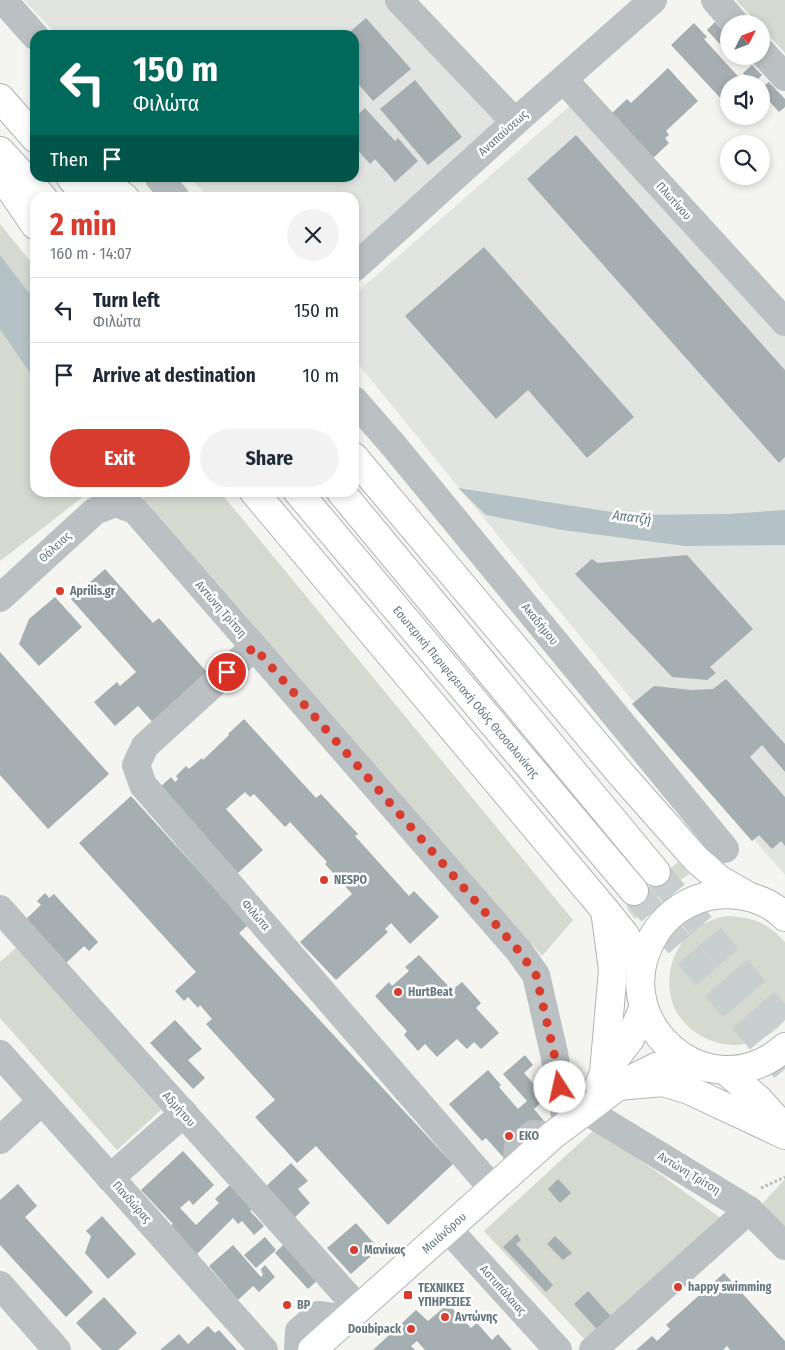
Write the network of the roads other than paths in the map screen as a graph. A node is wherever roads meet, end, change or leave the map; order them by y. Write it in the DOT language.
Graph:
graph roads {
  1 [pos="3,0"];
  2 [pos="399,0"];
  3 [pos="653,0"];
  4 [pos="714,0"];
  5 [pos="728,15"];
  6 [pos="30,30"];
  7 [pos="770,61"];
  8 [pos="785,77"];
  9 [pos="564,80"];
  10 [pos="1,99"];
  11 [pos="30,122"];
  12 [pos="515,122"];
  13 [pos="30,132"];
  14 [pos="0,151"];
  15 [pos="0,174"];
  16 [pos="74,182"];
  17 [pos="105,182"];
  18 [pos="162,182"];
  19 [pos="38,192"];
  20 [pos="83,192"];
  21 [pos="118,192"];
  22 [pos="171,192"];
  23 [pos="30,218"];
  24 [pos="359,263"];
  25 [pos="785,322"];
  26 [pos="359,406"];
  27 [pos="359,464"];
  28 [pos="258,497"];
  29 [pos="302,497"];
  30 [pos="344,497"];
  31 [pos="115,503"];
  32 [pos="0,598"];
  33 [pos="254,647"];
  34 [pos="725,849"];
  35 [pos="656,872"];
  36 [pos="634,891"];
  37 [pos="785,895"];
  38 [pos="754,898"];
  39 [pos="604,908"];
  40 [pos="785,916"];
  41 [pos="5,926"];
  42 [pos="640,965"];
  43 [pos="643,1009"];
  44 [pos="785,1047"];
  45 [pos="0,1054"];
  46 [pos="688,1060"];
  47 [pos="725,1070"];
  48 [pos="611,1080"];
  49 [pos="42,1101"];
  50 [pos="184,1113"];
  51 [pos="562,1125"];
  52 [pos="785,1129"];
  53 [pos="785,1135"];
  54 [pos="0,1140"];
  55 [pos="517,1157"];
  56 [pos="110,1178"];
  57 [pos="493,1189"];
  58 [pos="754,1200"];
  59 [pos="448,1229"];
  60 [pos="785,1246"];
  61 [pos="0,1285"];
  62 [pos="359,1309"];
  63 [pos="333,1317"];
  64 [pos="305,1349"];
  65 [pos="57,1350"];
  66 [pos="264,1350"];
  67 [pos="558,1350"];
  68 [pos="593,1350"];
  1 -- 6 [label="street"];
  2 -- 12 [label="street"];
  3 -- 9 [label="street, Αναπαύσεως"];
  4 -- 5 [label="street"];
  7 -- 8 [label="street"];
  9 -- 12 [label="street, Αναπαύσεως"];
  9 -- 25 [label="street, Πλωτίνου"];
  10 -- 11 [label="main road"];
  10 -- 13 [label="main road"];
  12 -- 24 [label="street, Αναπαύσεως"];
  14 -- 19 [label="main road"];
  15 -- 23 [label="main road"];
  16 -- 20 [label="main road"];
  17 -- 21 [label="main road"];
  18 -- 22 [label="street"];
  26 -- 34 [label="street, Ακαδήμου"];
  27 -- 38 [label="main road"];
  28 -- 39 [label="main road"];
  29 -- 36 [label="main road, Εσωτερική Περιφερειακή Οδός Θεσσαλονίκης"];
  30 -- 35 [label="main road"];
  31 -- 32 [label="street, Θάλειας"];
  31 -- 33 [label="street, Αντώνη Τρίτση"];
  33 -- 51 [label="street, Αντώνη Τρίτση"];
  33 -- 57 [label="street, Φιλώτα"];
  37 -- 38 [label="main road"];
  38 -- 40 [label="main road, Μαιάνδρου"];
  38 -- 42 [label="main road, Μαιάνδρου"];
  39 -- 42 [label="main road"];
  39 -- 48 [label="main road"];
  41 -- 50 [label="street, Αδμήτου"];
  42 -- 43 [label="main road, Μαιάνδρου"];
  43 -- 46 [label="main road, Μαιάνδρου"];
  43 -- 48 [label="main road, Μαιάνδρου"];
  44 -- 47 [label="main road, Μαιάνδρου"];
  45 -- 49 [label="street, Πανδώρας"];
  46 -- 47 [label="main road, Μαιάνδρου"];
  46 -- 48 [label="main road, Μαιάνδρου"];
  47 -- 52 [label="main road"];
  48 -- 51 [label="main road, Μαιάνδρου"];
  48 -- 53 [label="main road"];
  49 -- 54 [label="street"];
  49 -- 56 [label="street, Πανδώρας"];
  50 -- 56 [label="street"];
  50 -- 62 [label="street, Αδμήτου"];
  51 -- 55 [label="street"];
  51 -- 57 [label="main road, Μαιάνδρου"];
  51 -- 58 [label="street, Αντώνη Τρίτση"];
  56 -- 66 [label="street, Πανδώρας"];
  57 -- 59 [label="main road, Μαιάνδρου"];
  58 -- 60 [label="street, Αντώνη Τρίτση"];
  58 -- 68 [label="street"];
  59 -- 62 [label="main road, Μαιάνδρου"];
  59 -- 67 [label="street, Αστυπάλαιας"];
  61 -- 65 [label="street"];
  62 -- 64 [label="main road, Μαιάνδρου"];
  63 -- 64 [label="street"];
}
